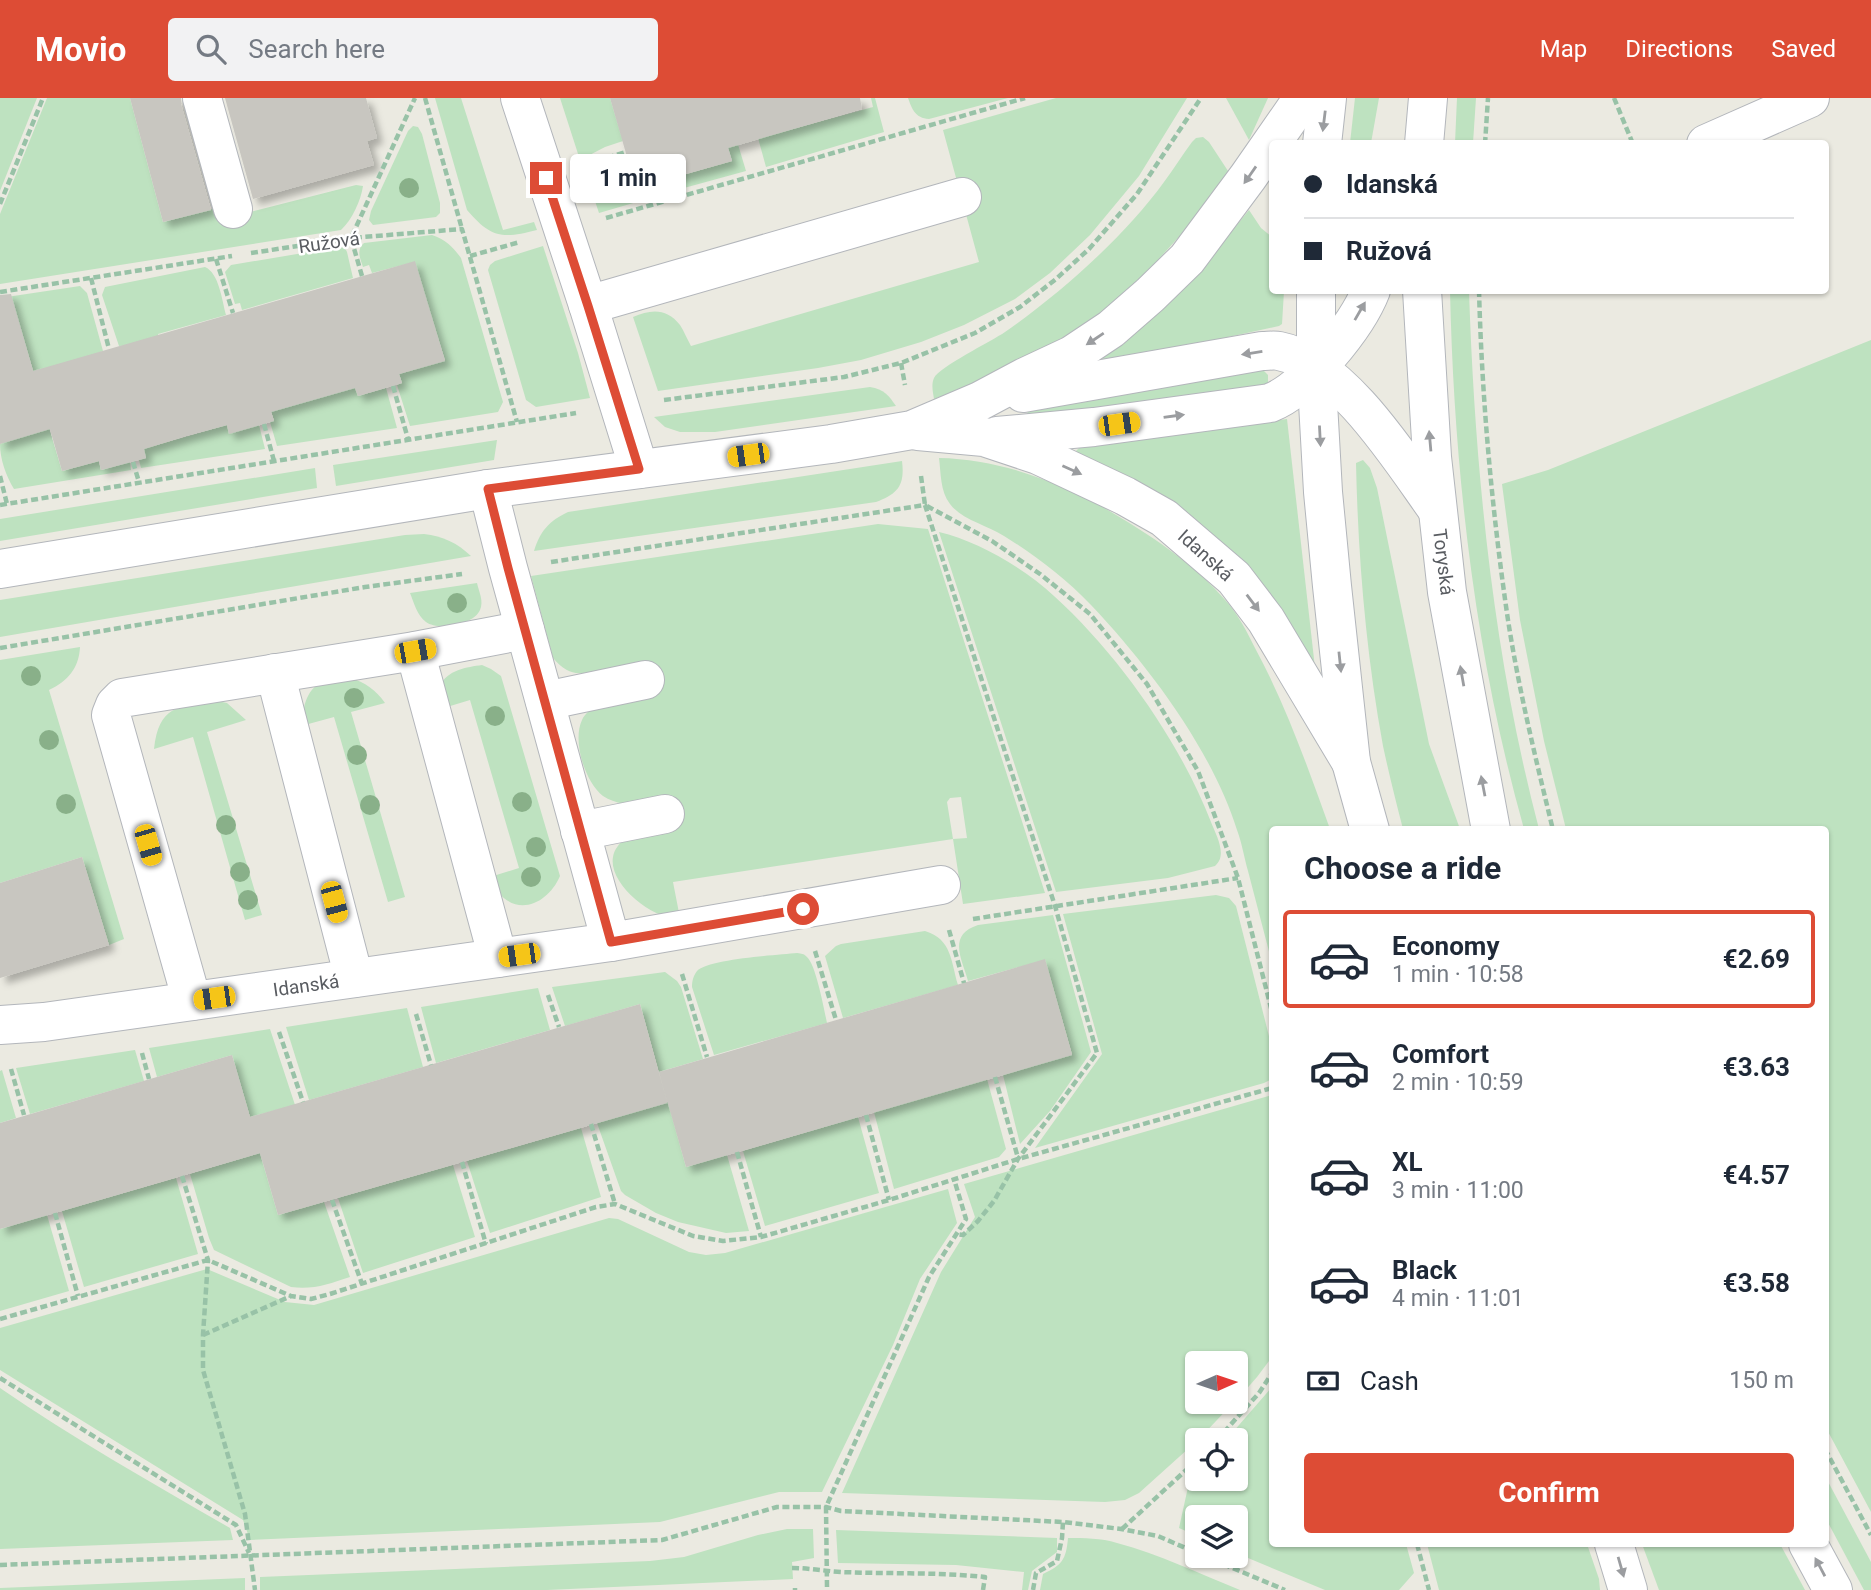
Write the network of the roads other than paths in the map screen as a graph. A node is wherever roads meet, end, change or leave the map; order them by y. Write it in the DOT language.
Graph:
graph roads {
  1 [pos="202,98"];
  2 [pos="520,98"];
  3 [pos="1303,98"];
  4 [pos="1327,98"];
  5 [pos="1427,98"];
  6 [pos="1810,98"];
  7 [pos="1273,140"];
  8 [pos="1322,140"];
  9 [pos="1424,140"];
  10 [pos="1715,140"];
  11 [pos="1269,146"];
  12 [pos="962,197"];
  13 [pos="233,209"];
  14 [pos="1315,294"];
  15 [pos="1369,294"];
  16 [pos="1422,294"];
  17 [pos="588,306"];
  18 [pos="1316,368"];
  19 [pos="982,419"];
  20 [pos="639,469"];
  21 [pos="488,489"];
  22 [pos="1437,509"];
  23 [pos="0,569"];
  24 [pos="526,630"];
  25 [pos="415,651"];
  26 [pos="275,673"];
  27 [pos="645,680"];
  28 [pos="545,701"];
  29 [pos="1351,762"];
  30 [pos="665,814"];
  31 [pos="1369,826"];
  32 [pos="1490,826"];
  33 [pos="580,831"];
  34 [pos="941,885"];
  35 [pos="611,942"];
  36 [pos="498,958"];
  37 [pos="354,978"];
  38 [pos="192,1001"];
  39 [pos="4,1042"];
  40 [pos="1615,1547"];
  41 [pos="1810,1547"];
  42 [pos="1628,1590"];
  43 [pos="1833,1590"];
  1 -- 13 [label="street"];
  2 -- 17 [label="street"];
  3 -- 7 [label="street, one-way"];
  4 -- 8 [label="street, one-way"];
  5 -- 9 [label="street"];
  6 -- 10 [label="street"];
  11 -- 19 [label="street, one-way"];
  12 -- 17 [label="street"];
  14 -- 18 [label="street"];
  18 -- 15 [label="street, Idanská, one-way"];
  22 -- 16 [label="street, Toryská, one-way"];
  17 -- 20 [label="street"];
  18 -- 19 [label="street, Idanská, one-way"];
  19 -- 18 [label="street, Idanská, one-way"];
  18 -- 22 [label="street, Idanská"];
  18 -- 29 [label="street, one-way"];
  19 -- 20 [label="street, Idanská"];
  19 -- 29 [label="street, Idanská, one-way"];
  20 -- 21 [label="street, Idanská"];
  21 -- 23 [label="street, Idanská"];
  21 -- 24 [label="street"];
  32 -- 22 [label="street, Toryská, one-way"];
  24 -- 25 [label="street"];
  24 -- 28 [label="street"];
  25 -- 26 [label="street"];
  25 -- 36 [label="street"];
  26 -- 37 [label="street"];
  26 -- 38 [label="street"];
  27 -- 28 [label="street"];
  28 -- 33 [label="street"];
  29 -- 31 [label="street"];
  30 -- 33 [label="street"];
  33 -- 35 [label="street"];
  34 -- 35 [label="street, Idanská"];
  35 -- 36 [label="street, Idanská"];
  36 -- 37 [label="street, Idanská"];
  37 -- 38 [label="street, Idanská"];
  38 -- 39 [label="street, Idanská"];
  40 -- 42 [label="street, one-way"];
  43 -- 41 [label="street, one-way"];
}
